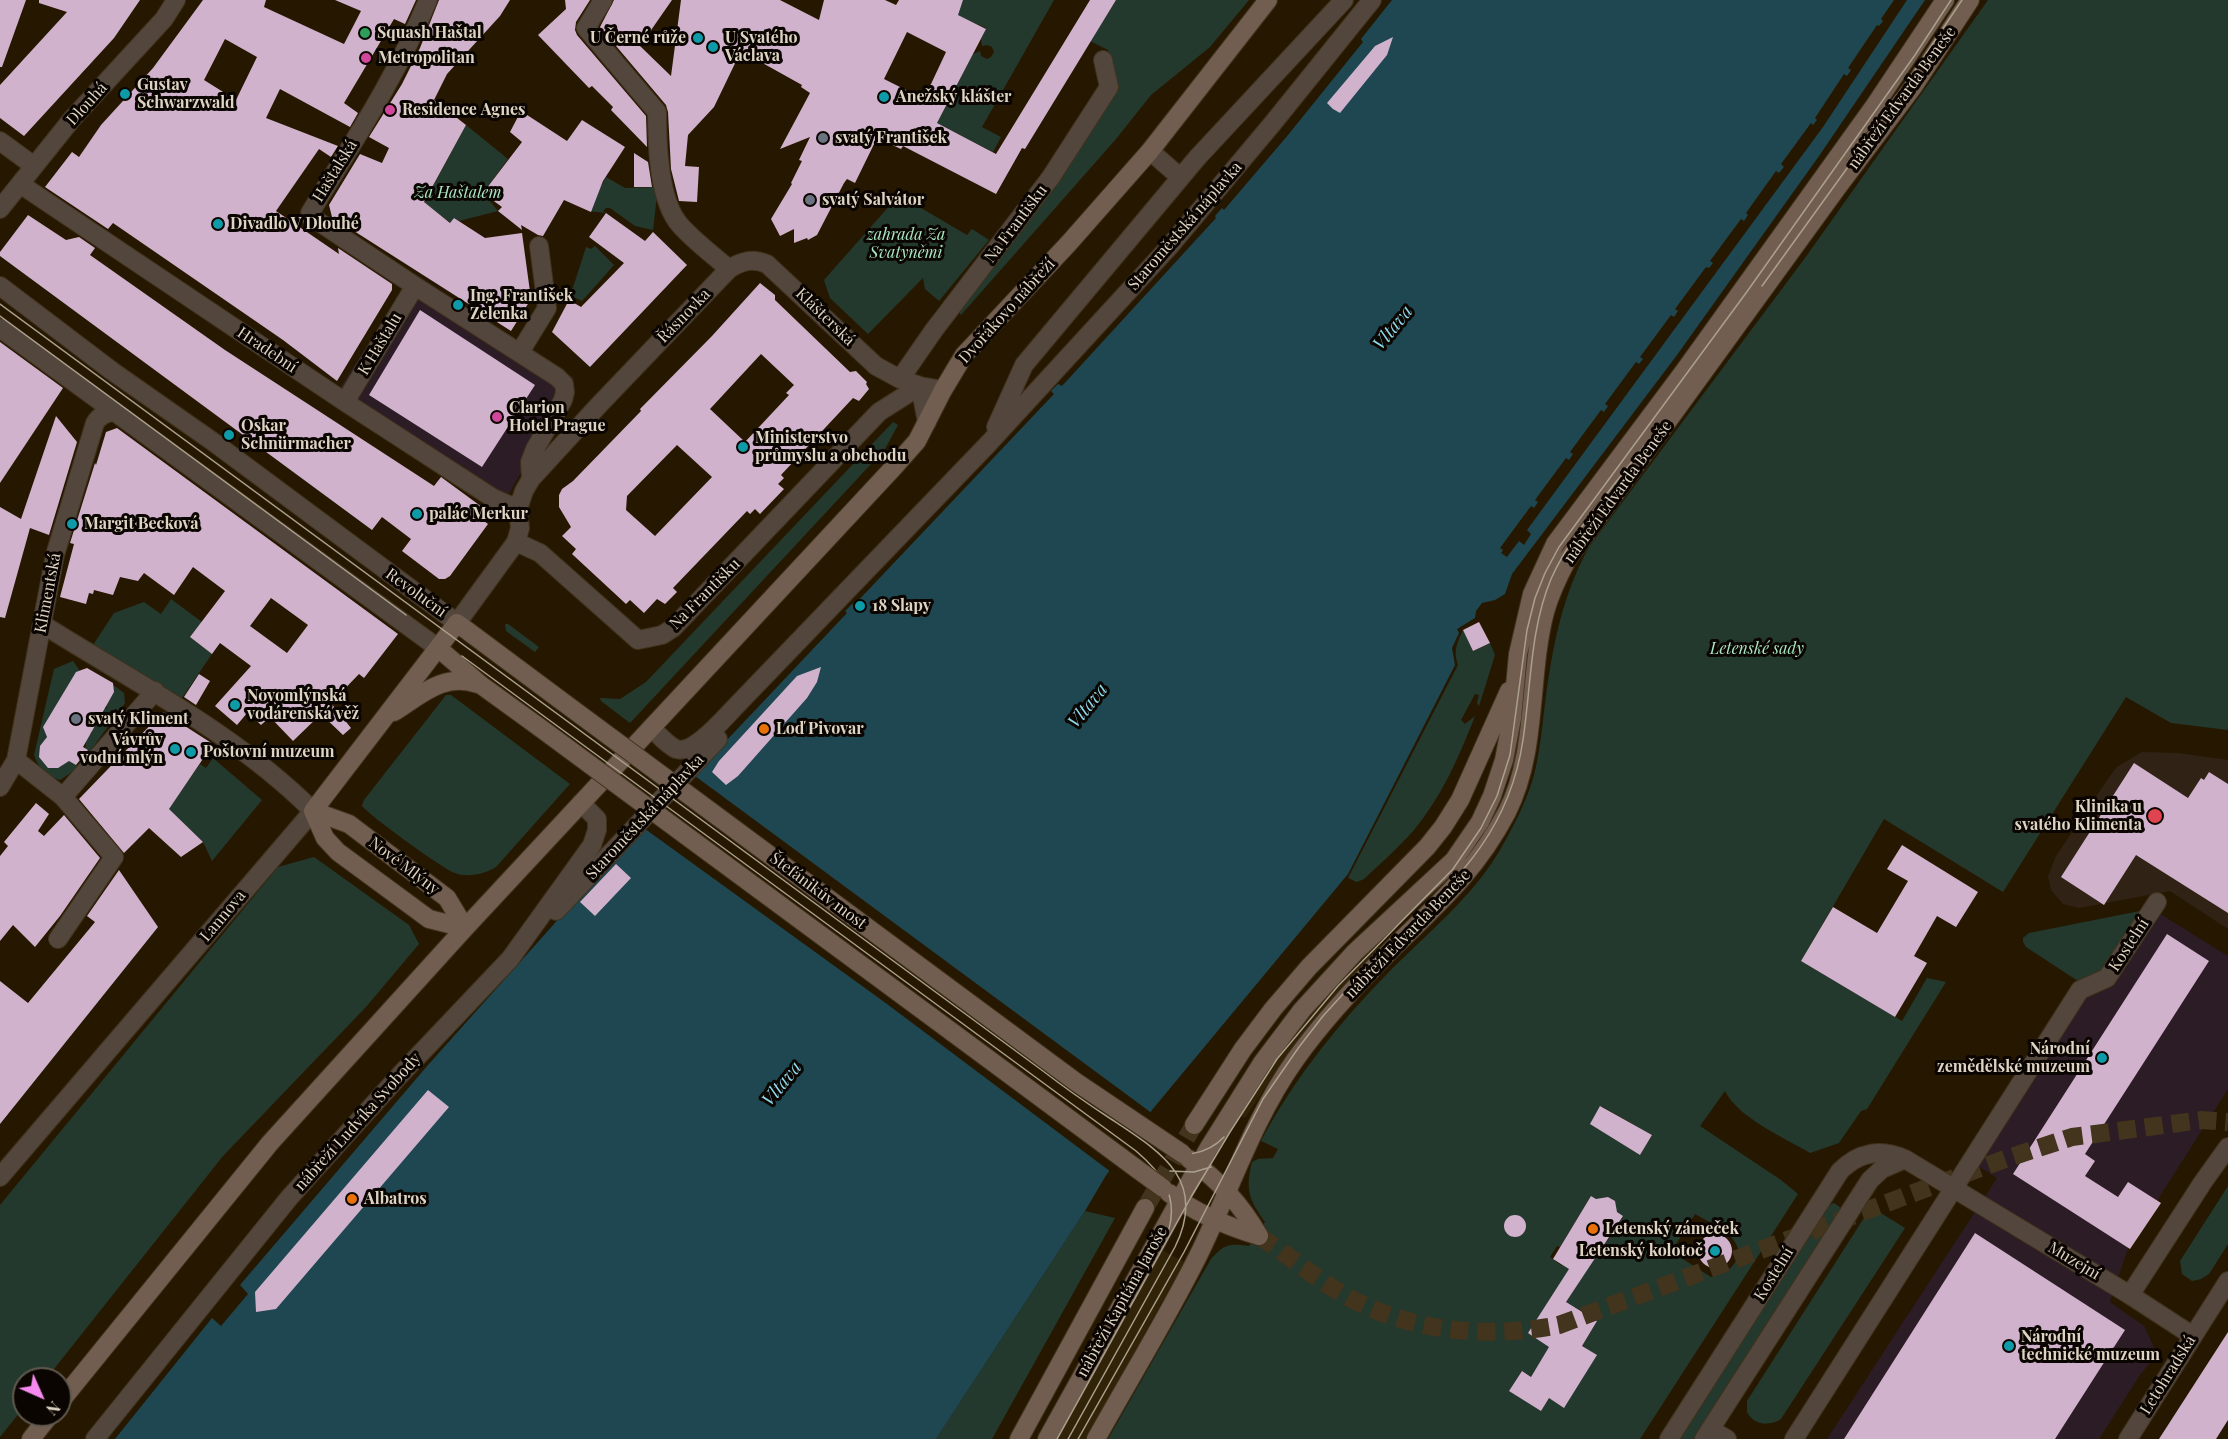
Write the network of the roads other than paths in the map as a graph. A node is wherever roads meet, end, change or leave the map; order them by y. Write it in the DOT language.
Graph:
graph roads {
  1 [pos="176,0"];
  2 [pos="428,0"];
  3 [pos="603,0"];
  4 [pos="1268,0"];
  5 [pos="1344,0"];
  6 [pos="1372,0"];
  7 [pos="1945,0"];
  8 [pos="1970,0"];
  9 [pos="1103,60"];
  10 [pos="0,141"];
  11 [pos="1150,151"];
  12 [pos="34,166"];
  13 [pos="1180,177"];
  14 [pos="20,184"];
  15 [pos="0,209"];
  16 [pos="539,246"];
  17 [pos="729,269"];
  18 [pos="0,286"];
  19 [pos="415,286"];
  20 [pos="0,328"];
  21 [pos="520,351"];
  22 [pos="900,379"];
  23 [pos="920,386"];
  24 [pos="943,390"];
  25 [pos="345,402"];
  26 [pos="115,412"];
  27 [pos="927,422"];
  28 [pos="989,443"];
  29 [pos="531,479"];
  30 [pos="518,509"];
  31 [pos="516,542"];
  32 [pos="457,623"];
  33 [pos="42,624"];
  34 [pos="438,648"];
  35 [pos="772,669"];
  36 [pos="1516,676"];
  37 [pos="481,685"];
  38 [pos="155,691"];
  39 [pos="385,717"];
  40 [pos="651,728"];
  41 [pos="16,760"];
  42 [pos="0,787"];
  43 [pos="63,797"];
  44 [pos="581,803"];
  45 [pos="313,811"];
  46 [pos="2157,902"];
  47 [pos="465,928"];
  48 [pos="58,939"];
  49 [pos="510,958"];
  50 [pos="1194,1125"];
  51 [pos="2228,1147"];
  52 [pos="1905,1159"];
  53 [pos="1198,1166"];
  54 [pos="0,1177"];
  55 [pos="1954,1188"];
  56 [pos="1228,1192"];
  57 [pos="1179,1200"];
  58 [pos="1145,1208"];
  59 [pos="1215,1220"];
  60 [pos="2228,1281"];
  61 [pos="2130,1295"];
  62 [pos="2193,1336"];
  63 [pos="72,1387"];
  64 [pos="40,1427"];
  65 [pos="1707,1434"];
  66 [pos="31,1439"];
  67 [pos="95,1439"];
  68 [pos="1019,1439"];
  69 [pos="1047,1439"];
  70 [pos="1096,1439"];
  71 [pos="1669,1439"];
  72 [pos="1727,1439"];
  73 [pos="1794,1439"];
  74 [pos="2128,1439"];
  1 -- 12 [label="street, Dlouhá"];
  2 -- 19 [label="street, Haštalská"];
  3 -- 17 [label="street"];
  4 -- 11 [label="street, Dvořákovo nábřeží"];
  5 -- 13 [label="street, Staroměstská náplavka"];
  6 -- 28 [label="street, Staroměstská náplavka"];
  7 -- 36 [label="street, nábřeží Edvarda Beneše"];
  8 -- 56 [label="street, nábřeží Edvarda Beneše"];
  9 -- 22 [label="street, Na Františku"];
  10 -- 12 [label="street"];
  11 -- 13 [label="street"];
  11 -- 24 [label="street, Dvořákovo nábřeží"];
  12 -- 14 [label="street, Dlouhá"];
  13 -- 28 [label="street, Staroměstská náplavka"];
  14 -- 15 [label="street, Dlouhá"];
  14 -- 25 [label="street, Hradební"];
  16 -- 21 [label="street"];
  17 -- 22 [label="street, Klášterská"];
  17 -- 29 [label="street, Řásnovka"];
  18 -- 32 [label="street, Revoluční"];
  19 -- 21 [label="street, Haštalská"];
  19 -- 25 [label="street, K Haštalu"];
  20 -- 26 [label="street, Revoluční"];
  21 -- 29 [label="street, Haštalská"];
  22 -- 23 [label="street, Klášterská"];
  23 -- 24 [label="street, Klášterská"];
  23 -- 27 [label="street"];
  23 -- 31 [label="street, Na Františku"];
  24 -- 27 [label="street, Dvořákovo nábřeží"];
  25 -- 30 [label="street, Hradební"];
  26 -- 33 [label="street, Klimentská"];
  26 -- 34 [label="street, Revoluční"];
  27 -- 40 [label="street, Dvořákovo nábřeží"];
  28 -- 35 [label="street, Staroměstská náplavka"];
  29 -- 30 [label="street, Řásnovka"];
  30 -- 31 [label="street, Řásnovka"];
  31 -- 32 [label="street"];
  32 -- 34 [label="street, Revoluční"];
  32 -- 53 [label="street, Štefánikův most, bridge"];
  33 -- 38 [label="street, Nové Mlýny"];
  33 -- 41 [label="street, Klimentská"];
  34 -- 37 [label="street, Štefánikův most"];
  34 -- 39 [label="street, Lannova"];
  35 -- 40 [label="street, Staroměstská náplavka"];
  35 -- 49 [label="street, Staroměstská náplavka"];
  36 -- 50 [label="street"];
  36 -- 53 [label="street, nábřeží Edvarda Beneše"];
  37 -- 39 [label="street"];
  37 -- 57 [label="street, Štefánikův most, bridge"];
  38 -- 43 [label="street"];
  38 -- 45 [label="street, Nové Mlýny"];
  39 -- 45 [label="street, Lannova"];
  40 -- 44 [label="street"];
  41 -- 42 [label="street, Klimentská"];
  41 -- 43 [label="street"];
  43 -- 48 [label="street"];
  44 -- 47 [label="street"];
  44 -- 49 [label="street, nábřeží Ludvíka Svobody"];
  45 -- 47 [label="street, Nové Mlýny"];
  45 -- 47 [label="street, Nové Mlýny"];
  45 -- 54 [label="street, Lannova"];
  46 -- 55 [label="street, Kostelní"];
  47 -- 63 [label="street"];
  49 -- 67 [label="street, nábřeží Ludvíka Svobody"];
  51 -- 61 [label="street"];
  52 -- 55 [label="street, Kostelní"];
  52 -- 65 [label="street, Kostelní"];
  52 -- 71 [label="street, Kostelní"];
  53 -- 56 [label="street"];
  53 -- 57 [label="street, nábřeží Kapitána Jaroše"];
  55 -- 61 [label="street, Muzejní"];
  55 -- 73 [label="street, Kostelní"];
  56 -- 59 [label="street"];
  56 -- 59 [label="street"];
  57 -- 59 [label="street"];
  57 -- 69 [label="street, nábřeží Kapitána Jaroše"];
  58 -- 68 [label="street"];
  59 -- 70 [label="street"];
  60 -- 62 [label="street, Letohradská"];
  61 -- 62 [label="street, Muzejní"];
  62 -- 74 [label="street, Letohradská"];
  64 -- 66 [label="street"];
  65 -- 72 [label="street, Kostelní"];
}
